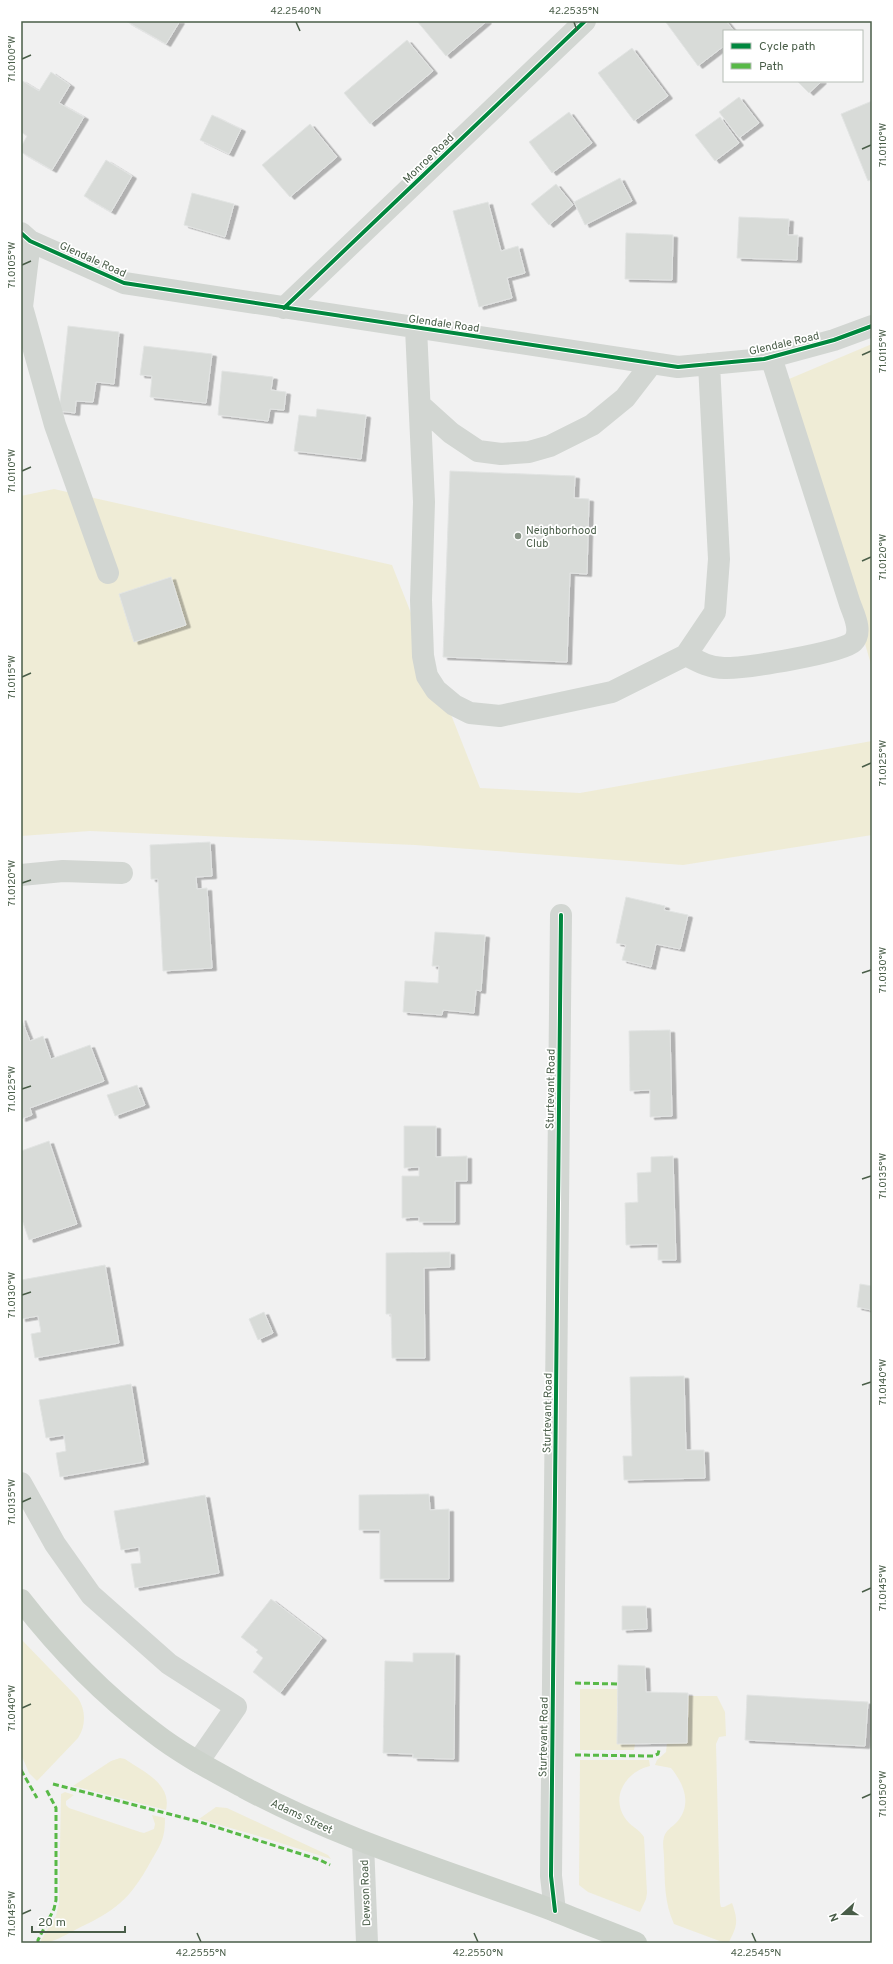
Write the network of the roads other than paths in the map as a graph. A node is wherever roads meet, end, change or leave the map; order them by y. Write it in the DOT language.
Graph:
graph roads {
  1 [pos="584,21"];
  2 [pos="26,237"];
  3 [pos="284,308"];
  4 [pos="872,326"];
  5 [pos="416,328"];
  6 [pos="771,357"];
  7 [pos="652,363"];
  8 [pos="709,364"];
  9 [pos="420,405"];
  10 [pos="108,573"];
  11 [pos="686,655"];
  12 [pos="122,873"];
  13 [pos="21,876"];
  14 [pos="561,915"];
  15 [pos="21,1484"];
  16 [pos="21,1600"];
  17 [pos="198,1762"];
  18 [pos="363,1842"];
  19 [pos="555,1911"];
  20 [pos="367,1943"];
  21 [pos="636,1943"];
  1 -- 3 [label="street, Monroe Road"];
  2 -- 3 [label="street, Glendale Road"];
  2 -- 10 [label="street"];
  3 -- 5 [label="street, Glendale Road"];
  4 -- 6 [label="street, Glendale Road"];
  5 -- 7 [label="street, Glendale Road"];
  5 -- 9 [label="street"];
  6 -- 8 [label="street, Glendale Road"];
  6 -- 11 [label="street"];
  7 -- 8 [label="street, Glendale Road"];
  7 -- 9 [label="street"];
  8 -- 11 [label="street"];
  9 -- 11 [label="street"];
  12 -- 13 [label="street"];
  14 -- 19 [label="street, Sturtevant Road"];
  15 -- 17 [label="street"];
  16 -- 17 [label="main road, Adams Street"];
  17 -- 18 [label="main road, Adams Street"];
  18 -- 19 [label="main road, Adams Street"];
  18 -- 20 [label="street, Dewson Road"];
  19 -- 21 [label="main road, Adams Street"];
}
